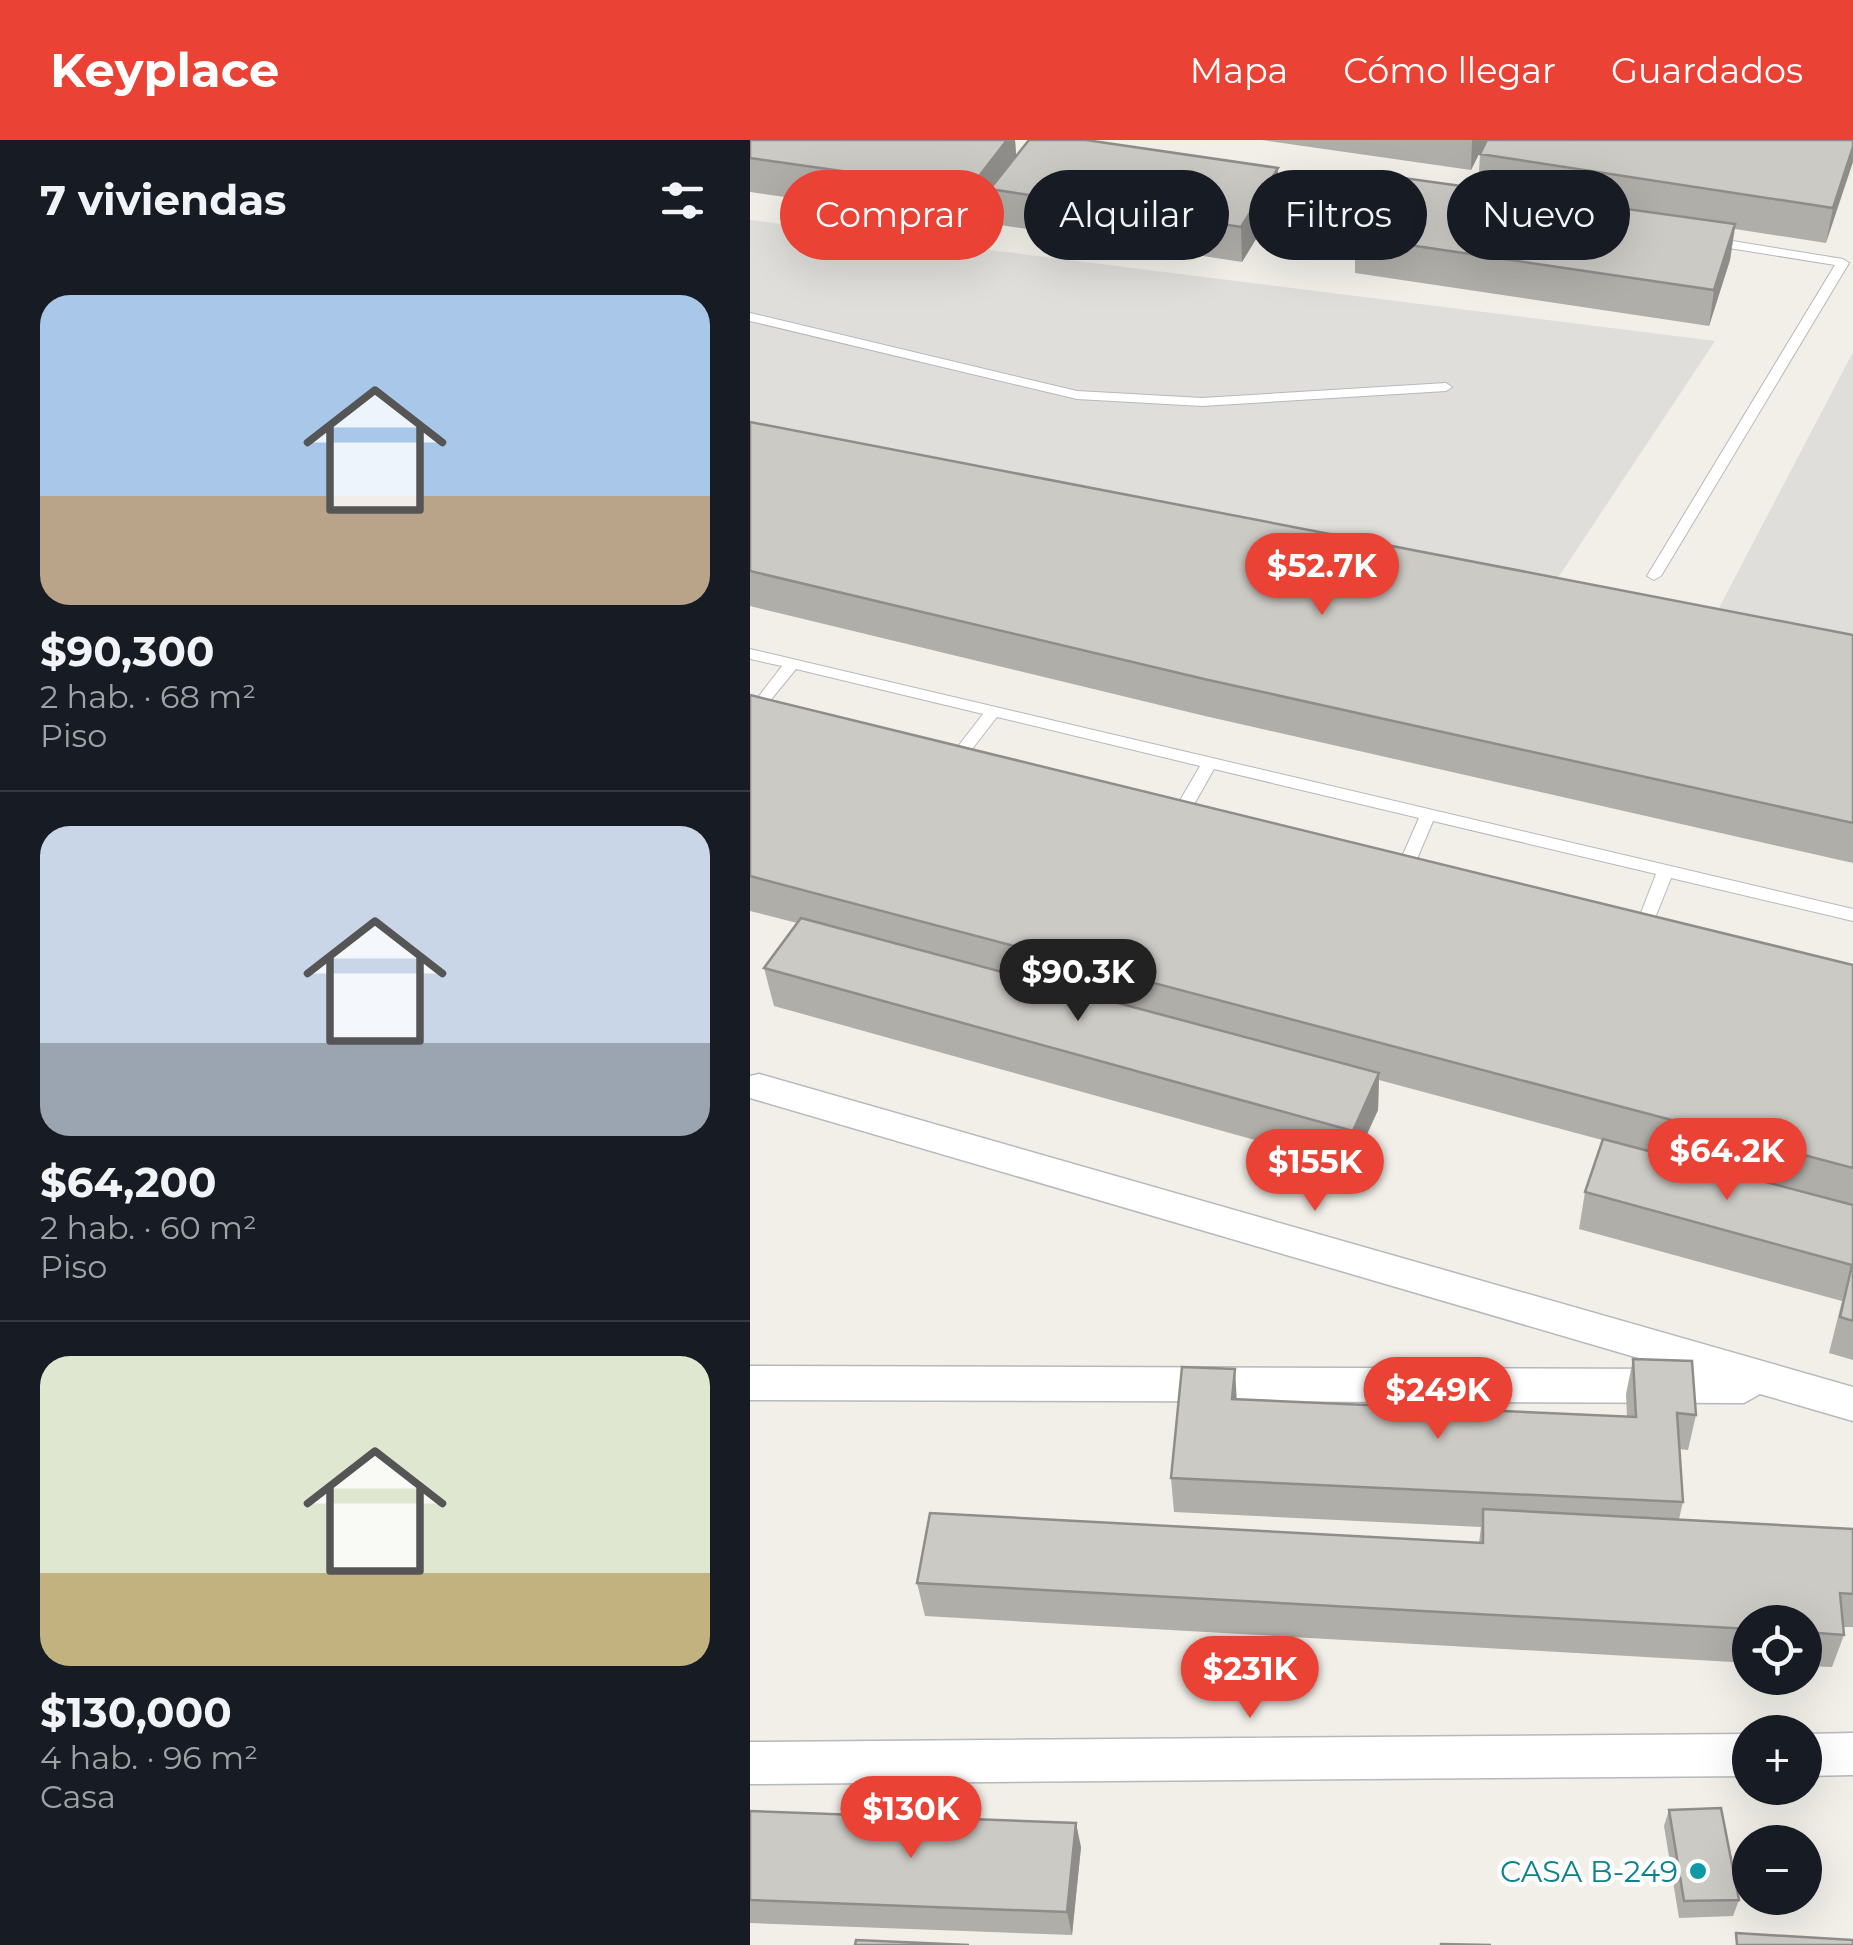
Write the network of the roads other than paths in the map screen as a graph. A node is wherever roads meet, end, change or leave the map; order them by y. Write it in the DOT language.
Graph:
graph roads {
  1 [pos="1239,176"];
  2 [pos="1249,177"];
  3 [pos="1688,238"];
  4 [pos="1853,251"];
  5 [pos="1843,263"];
  6 [pos="750,317"];
  7 [pos="1446,386"];
  8 [pos="1654,576"];
  9 [pos="750,654"];
  10 [pos="792,664"];
  11 [pos="757,698"];
  12 [pos="782,704"];
  13 [pos="994,711"];
  14 [pos="946,744"];
  15 [pos="964,749"];
  16 [pos="982,754"];
  17 [pos="1210,762"];
  18 [pos="1168,800"];
  19 [pos="1186,804"];
  20 [pos="1205,808"];
  21 [pos="1428,814"];
  22 [pos="1390,854"];
  23 [pos="1409,859"];
  24 [pos="1427,863"];
  25 [pos="1666,870"];
  26 [pos="1629,913"];
  27 [pos="1853,914"];
  28 [pos="1647,918"];
  29 [pos="1666,922"];
  30 [pos="759,1088"];
  31 [pos="750,1383"];
  32 [pos="1785,1386"];
  33 [pos="1853,1404"];
  34 [pos="1853,1754"];
  35 [pos="1732,1755"];
  36 [pos="1822,1755"];
  37 [pos="750,1762"];
  1 -- 2 [label="lane"];
  3 -- 5 [label="lane"];
  4 -- 5 [label="lane"];
  5 -- 8 [label="lane"];
  6 -- 7 [label="lane"];
  9 -- 10 [label="lane"];
  10 -- 11 [label="lane"];
  10 -- 13 [label="lane"];
  11 -- 12 [label="lane"];
  13 -- 15 [label="lane"];
  13 -- 17 [label="lane"];
  14 -- 15 [label="lane"];
  15 -- 16 [label="lane"];
  17 -- 19 [label="lane"];
  17 -- 21 [label="lane"];
  18 -- 19 [label="lane"];
  19 -- 20 [label="lane"];
  21 -- 23 [label="lane"];
  21 -- 25 [label="lane"];
  22 -- 23 [label="lane"];
  23 -- 24 [label="lane"];
  25 -- 27 [label="lane"];
  25 -- 28 [label="lane"];
  26 -- 28 [label="lane"];
  28 -- 29 [label="lane"];
  30 -- 32 [label="street"];
  31 -- 32 [label="street"];
  32 -- 33 [label="street"];
  34 -- 36 [label="street"];
  35 -- 37 [label="street"];
}
